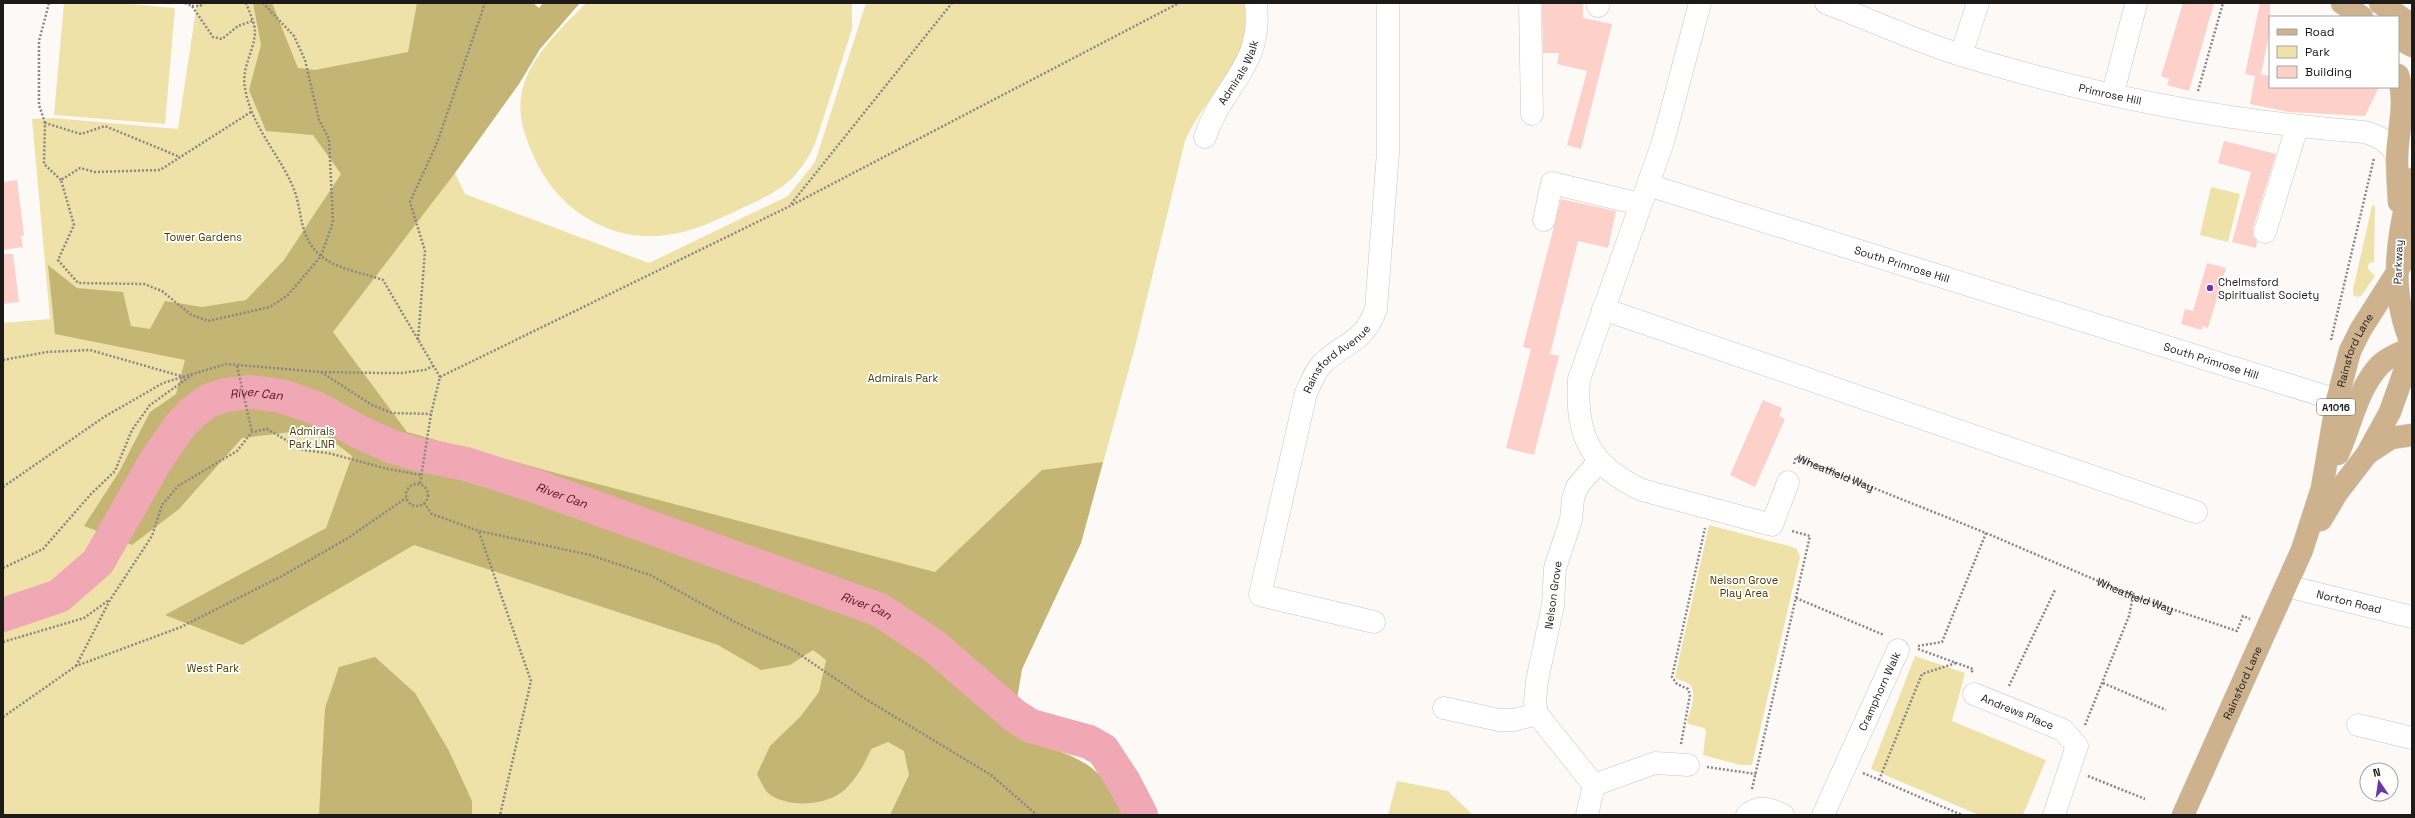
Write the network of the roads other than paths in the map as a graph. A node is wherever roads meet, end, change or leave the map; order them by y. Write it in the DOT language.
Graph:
graph roads {
  1 [pos="1256,3"];
  2 [pos="1388,3"];
  3 [pos="1530,3"];
  4 [pos="1700,3"];
  5 [pos="1826,3"];
  6 [pos="1978,3"];
  7 [pos="2342,3"];
  8 [pos="2380,3"];
  9 [pos="2136,4"];
  10 [pos="1870,11"];
  11 [pos="2360,16"];
  12 [pos="2399,16"];
  13 [pos="2399,16"];
  14 [pos="2412,25"];
  15 [pos="2399,39"];
  16 [pos="2412,46"];
  17 [pos="1960,55"];
  18 [pos="2399,79"];
  19 [pos="2112,93"];
  20 [pos="1532,114"];
  21 [pos="2297,127"];
  22 [pos="1205,137"];
  23 [pos="2397,154"];
  24 [pos="2412,179"];
  25 [pos="1644,195"];
  26 [pos="1544,220"];
  27 [pos="2401,222"];
  28 [pos="2265,232"];
  29 [pos="2412,242"];
  30 [pos="2396,274"];
  31 [pos="1603,309"];
  32 [pos="2412,348"];
  33 [pos="2337,400"];
  34 [pos="2412,435"];
  35 [pos="2368,454"];
  36 [pos="1599,461"];
  37 [pos="1788,482"];
  38 [pos="2322,488"];
  39 [pos="2196,512"];
  40 [pos="2302,550"];
  41 [pos="2286,586"];
  42 [pos="2412,617"];
  43 [pos="1374,622"];
  44 [pos="1901,645"];
  45 [pos="1974,694"];
  46 [pos="1444,708"];
  47 [pos="1538,714"];
  48 [pos="2358,725"];
  49 [pos="2412,738"];
  50 [pos="1683,764"];
  51 [pos="1594,785"];
  52 [pos="1749,805"];
  53 [pos="1587,815"];
  54 [pos="1783,815"];
  55 [pos="1823,815"];
  56 [pos="2054,815"];
  57 [pos="2183,815"];
  1 -- 22 [label="street, Admirals Walk"];
  2 -- 43 [label="street, Rainsford Avenue"];
  3 -- 20 [label="street"];
  4 -- 25 [label="street"];
  5 -- 10 [label="street, Primrose Hill"];
  6 -- 17 [label="street"];
  7 -- 11 [label="main road"];
  8 -- 12 [label="main road"];
  9 -- 19 [label="street"];
  10 -- 17 [label="street, Primrose Hill"];
  13 -- 14 [label="main road"];
  15 -- 16 [label="main road"];
  17 -- 19 [label="street, Primrose Hill"];
  18 -- 23 [label="main road"];
  19 -- 21 [label="street, Primrose Hill"];
  21 -- 23 [label="street, Primrose Hill"];
  21 -- 28 [label="street"];
  23 -- 27 [label="main road"];
  24 -- 27 [label="main road, Parkway"];
  25 -- 26 [label="street, South Primrose Hill"];
  25 -- 31 [label="street"];
  25 -- 33 [label="street, South Primrose Hill"];
  27 -- 30 [label="main road, Parkway"];
  29 -- 30 [label="main road, A1016"];
  30 -- 32 [label="main road, Parkway"];
  30 -- 33 [label="main road, Rainsford Lane / A1016"];
  31 -- 36 [label="street"];
  31 -- 39 [label="street"];
  32 -- 35 [label="main road, Rainsford Lane / A1016"];
  32 -- 38 [label="main road"];
  33 -- 38 [label="main road, Rainsford Lane / A1016"];
  34 -- 35 [label="main road"];
  35 -- 40 [label="main road, Rainsford Lane / A1016"];
  36 -- 37 [label="street, Wheatfield Way"];
  36 -- 47 [label="street, Nelson Grove"];
  38 -- 40 [label="main road, Rainsford Lane / A1016"];
  40 -- 41 [label="main road, Rainsford Lane / A1016"];
  41 -- 42 [label="street, Norton Road"];
  41 -- 57 [label="main road, Rainsford Lane / A1016"];
  44 -- 55 [label="street, Cramphorn Walk"];
  45 -- 56 [label="street, Andrews Place"];
  46 -- 47 [label="street"];
  47 -- 51 [label="street"];
  48 -- 49 [label="street"];
  50 -- 51 [label="street"];
  51 -- 53 [label="street"];
  52 -- 54 [label="street"];
}
